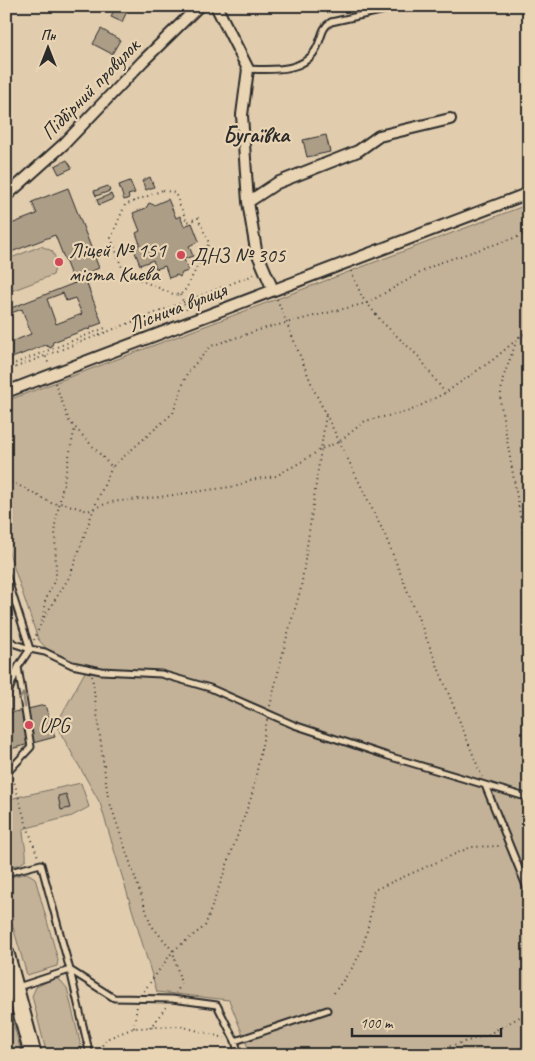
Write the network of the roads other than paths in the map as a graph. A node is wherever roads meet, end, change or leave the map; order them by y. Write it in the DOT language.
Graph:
graph roads {
  1 [pos="199,6"];
  2 [pos="216,6"];
  3 [pos="403,6"];
  4 [pos="248,70"];
  5 [pos="450,119"];
  6 [pos="529,194"];
  7 [pos="6,196"];
  8 [pos="248,202"];
  9 [pos="273,290"];
  10 [pos="6,392"];
  11 [pos="6,574"];
  12 [pos="6,638"];
  13 [pos="30,649"];
  14 [pos="18,667"];
  15 [pos="6,755"];
  16 [pos="6,774"];
  17 [pos="485,786"];
  18 [pos="529,798"];
  19 [pos="6,873"];
  20 [pos="529,892"];
  21 [pos="6,955"];
  22 [pos="70,970"];
  23 [pos="15,988"];
  24 [pos="327,1010"];
  25 [pos="235,1041"];
  26 [pos="33,1055"];
  27 [pos="90,1055"];
  28 [pos="239,1055"];
  1 -- 7 [label="street, Підбірний провулок"];
  2 -- 4 [label="street"];
  3 -- 4 [label="lane"];
  4 -- 8 [label="street"];
  5 -- 8 [label="street"];
  6 -- 9 [label="street, Ліснича вулиця"];
  8 -- 9 [label="street"];
  9 -- 10 [label="street, Ліснича вулиця"];
  11 -- 13 [label="lane"];
  12 -- 13 [label="lane"];
  13 -- 14 [label="lane"];
  13 -- 17 [label="lane"];
  14 -- 15 [label="lane"];
  16 -- 14 [label="lane, one-way"];
  17 -- 18 [label="lane"];
  17 -- 20 [label="lane"];
  19 -- 22 [label="lane"];
  21 -- 23 [label="main road"];
  22 -- 23 [label="lane"];
  22 -- 25 [label="lane"];
  22 -- 27 [label="lane"];
  23 -- 26 [label="main road"];
  24 -- 25 [label="lane"];
  25 -- 28 [label="lane"];
}
